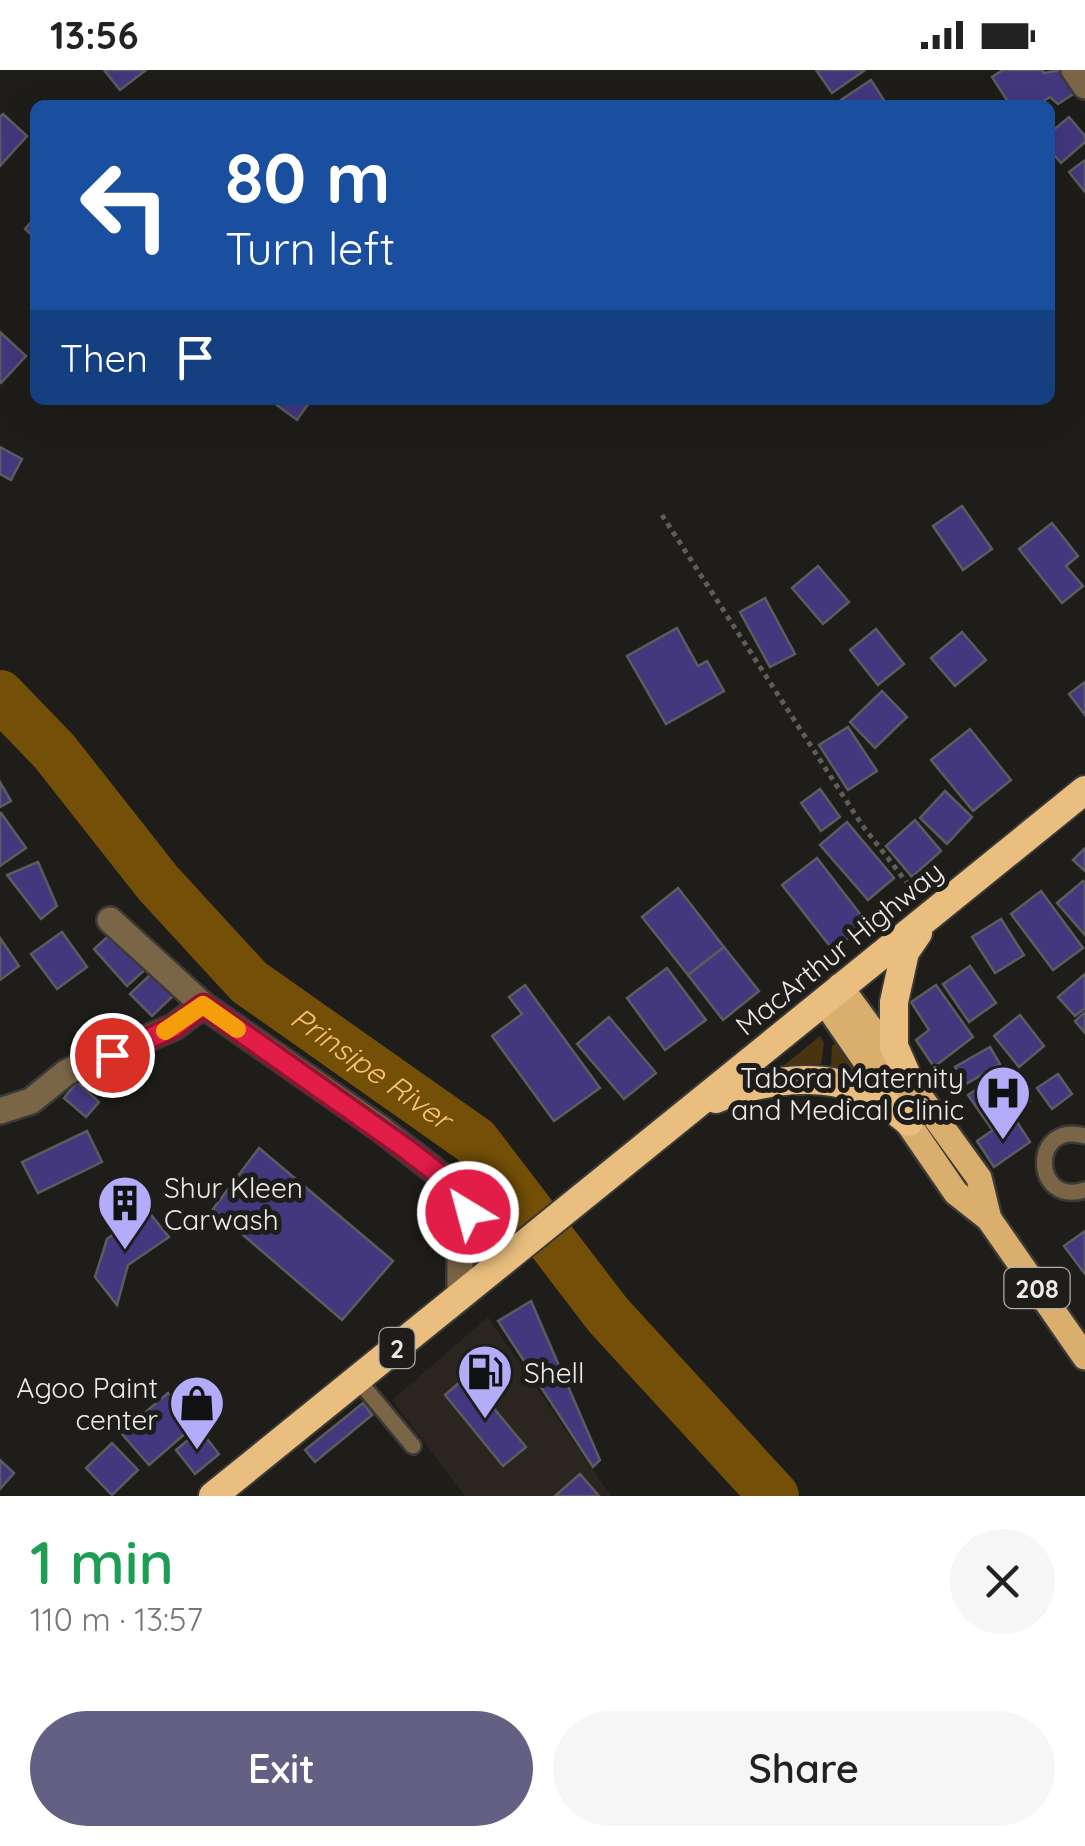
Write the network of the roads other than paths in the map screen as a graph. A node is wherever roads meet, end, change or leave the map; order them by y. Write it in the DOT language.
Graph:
graph roads {
  1 [pos="1074,70"];
  2 [pos="1085,86"];
  3 [pos="1085,790"];
  4 [pos="110,920"];
  5 [pos="926,921"];
  6 [pos="832,993"];
  7 [pos="203,1005"];
  8 [pos="908,1078"];
  9 [pos="0,1111"];
  10 [pos="687,1111"];
  11 [pos="909,1122"];
  12 [pos="1085,1136"];
  13 [pos="1085,1190"];
  14 [pos="989,1220"];
  15 [pos="460,1298"];
  16 [pos="1085,1357"];
  17 [pos="358,1380"];
  18 [pos="413,1446"];
  19 [pos="213,1496"];
  1 -- 2 [label="street"];
  3 -- 5 [label="highway, MacArthur Highway / 2"];
  4 -- 7 [label="street"];
  5 -- 6 [label="highway, MacArthur Highway / 2"];
  5 -- 8 [label="highway"];
  6 -- 8 [label="main road, 208"];
  6 -- 10 [label="highway, MacArthur Highway / 2"];
  6 -- 11 [label="main road, 208"];
  7 -- 9 [label="street"];
  7 -- 15 [label="street"];
  8 -- 14 [label="main road, 208"];
  10 -- 11 [label="highway"];
  10 -- 15 [label="highway, MacArthur Highway / 2"];
  11 -- 14 [label="main road, 208"];
  12 -- 13 [label="lane"];
  14 -- 16 [label="main road, 208"];
  15 -- 17 [label="highway, MacArthur Highway / 2"];
  17 -- 18 [label="lane"];
  17 -- 19 [label="highway, MacArthur Highway / 2"];
}
